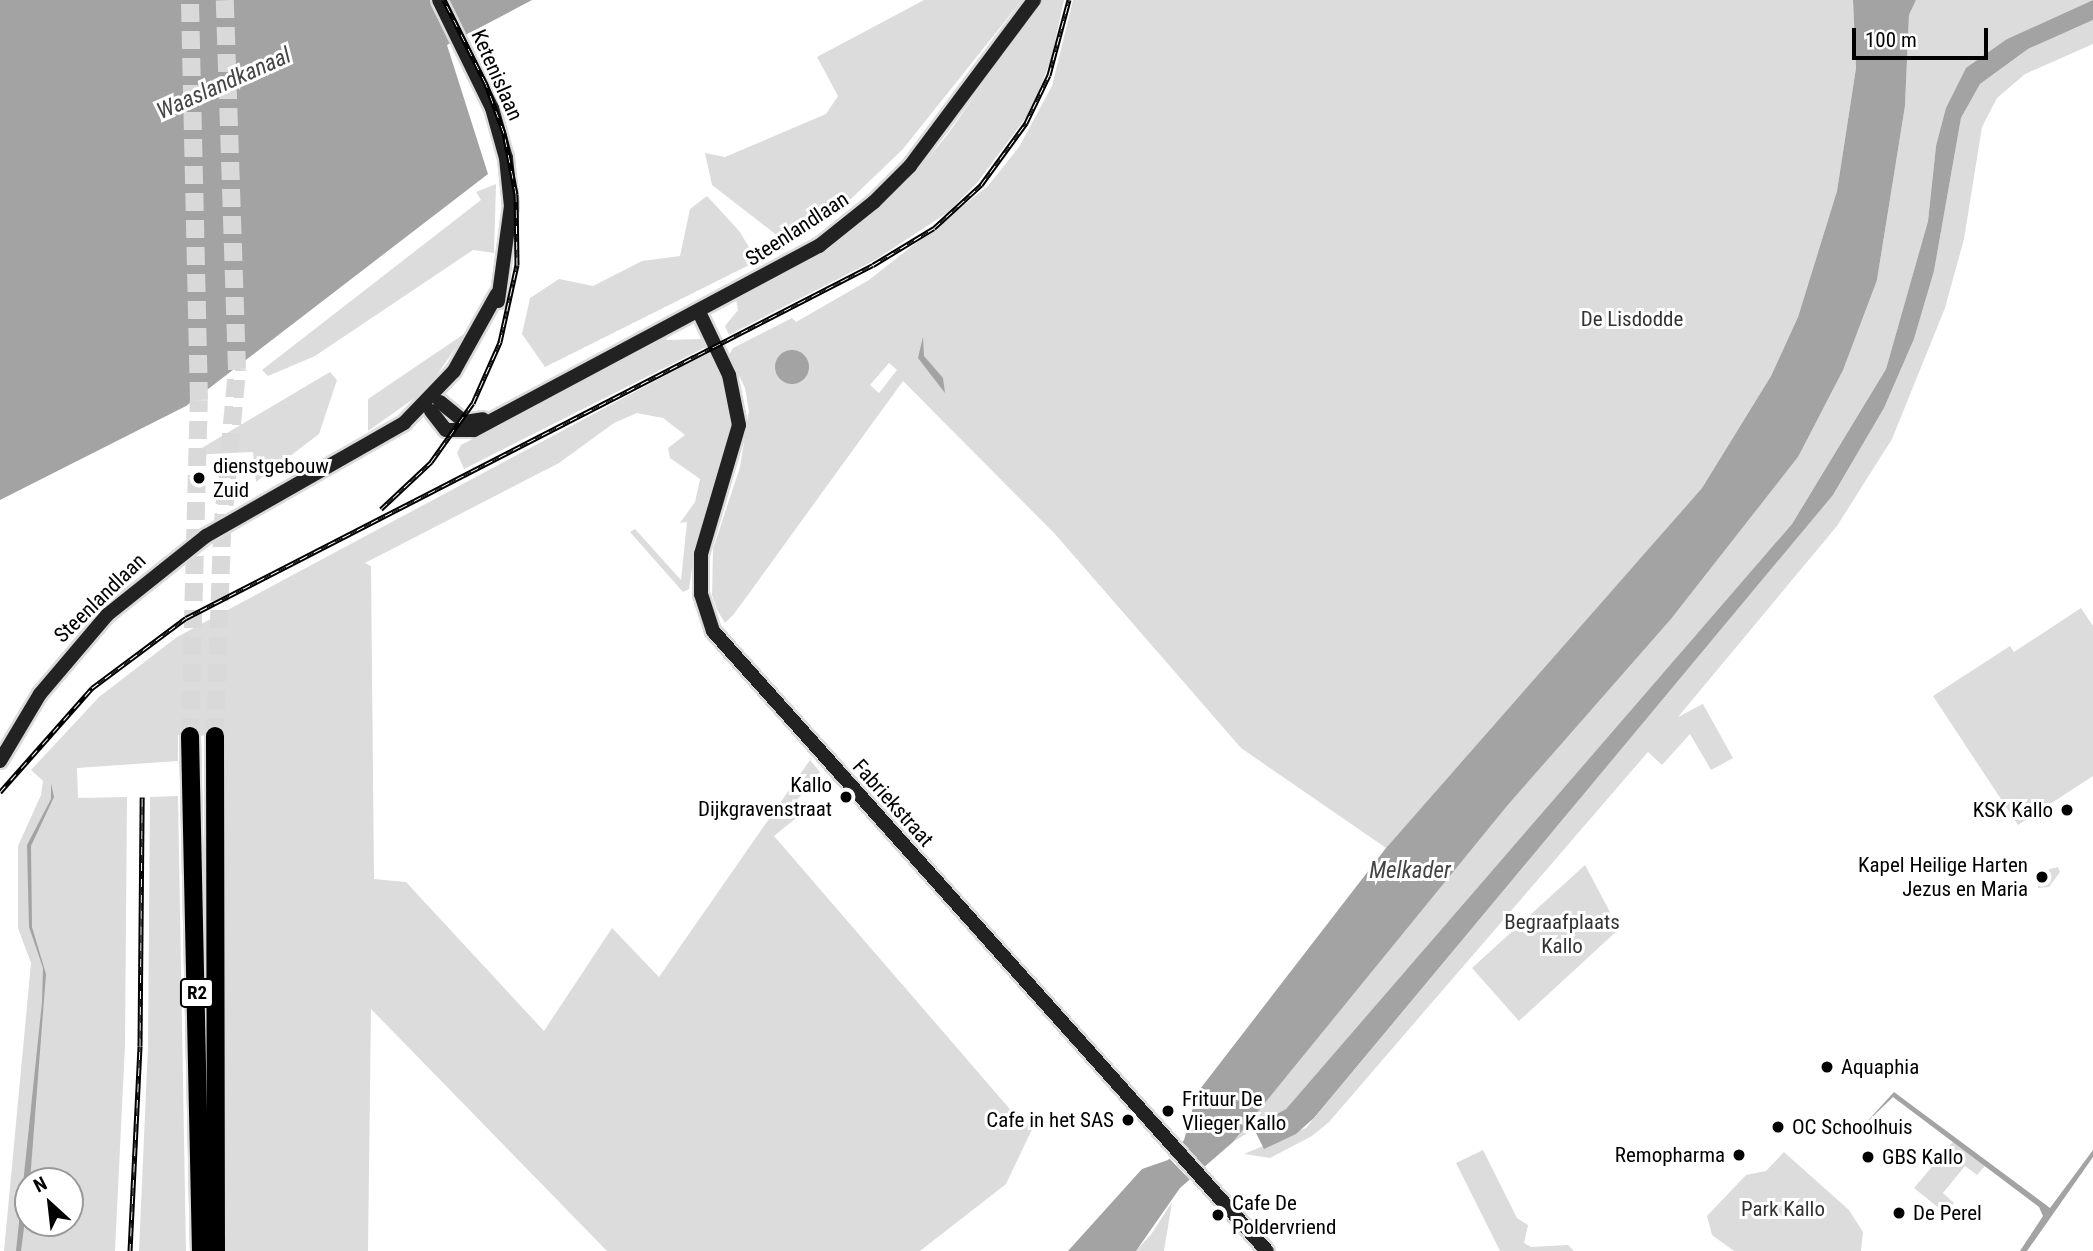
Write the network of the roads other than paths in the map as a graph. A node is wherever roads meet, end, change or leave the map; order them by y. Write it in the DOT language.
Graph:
graph roads {
  1 [pos="439,0"];
  2 [pos="1034,0"];
  3 [pos="699,312"];
  4 [pos="435,403"];
  5 [pos="190,736"];
  6 [pos="215,736"];
  7 [pos="0,761"];
  8 [pos="201,1251"];
  9 [pos="216,1251"];
  10 [pos="1267,1251"];
  1 -- 4 [label="main road, Ketenislaan"];
  2 -- 3 [label="main road, Steenlandlaan"];
  3 -- 4 [label="main road, Steenlandlaan"];
  3 -- 10 [label="main road, Fabriekstraat"];
  4 -- 7 [label="main road, Steenlandlaan"];
  5 -- 8 [label="highway, R2"];
  6 -- 9 [label="highway, R2"];
}
